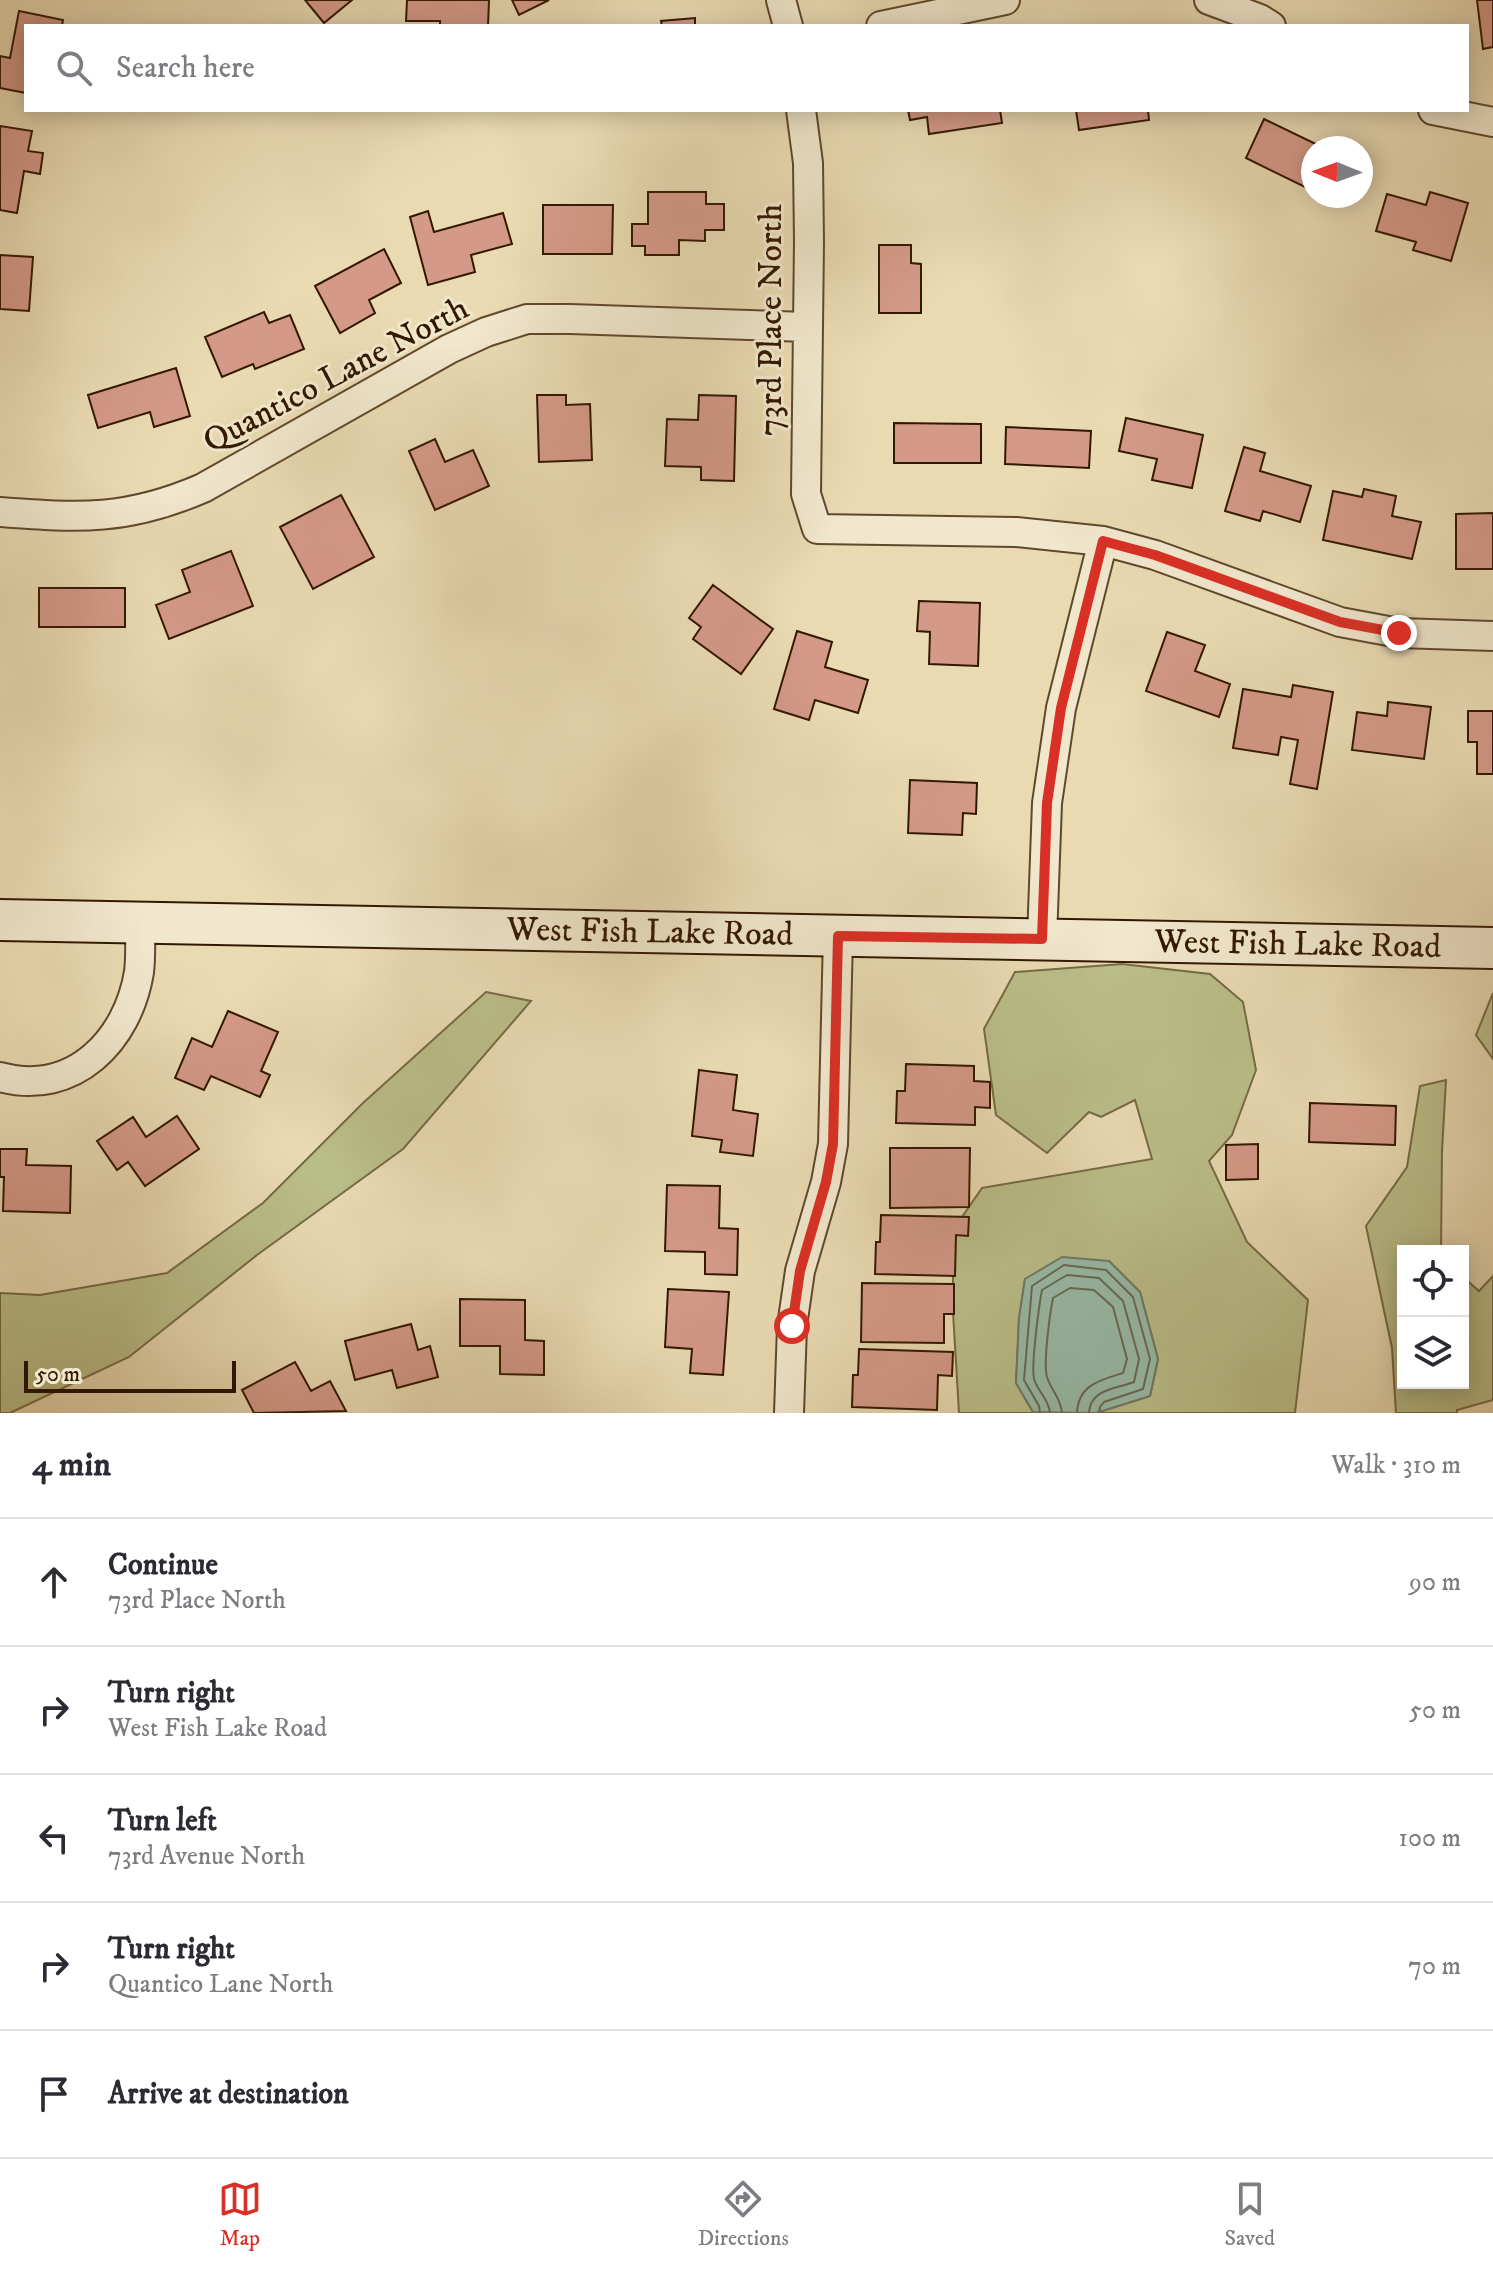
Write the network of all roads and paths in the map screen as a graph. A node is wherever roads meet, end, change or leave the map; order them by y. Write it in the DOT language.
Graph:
graph roads {
  1 [pos="781,0"];
  2 [pos="1005,0"];
  3 [pos="1209,0"];
  4 [pos="787,24"];
  5 [pos="891,24"];
  6 [pos="1268,24"];
  7 [pos="801,112"];
  8 [pos="1443,112"];
  9 [pos="1493,122"];
  10 [pos="807,327"];
  11 [pos="0,512"];
  12 [pos="1103,541"];
  13 [pos="1493,636"];
  14 [pos="0,920"];
  15 [pos="140,922"];
  16 [pos="838,936"];
  17 [pos="1042,939"];
  18 [pos="1493,948"];
  19 [pos="0,1077"];
  20 [pos="789,1413"];
  1 -- 4 [label="street"];
  2 -- 5 [label="street"];
  3 -- 6 [label="street"];
  7 -- 10 [label="street, 73rd Place North"];
  8 -- 9 [label="street"];
  10 -- 11 [label="street, Quantico Lane North"];
  10 -- 12 [label="street, 73rd Place North"];
  12 -- 13 [label="street"];
  12 -- 17 [label="street"];
  14 -- 15 [label="street, West Fish Lake Road"];
  15 -- 16 [label="street, West Fish Lake Road"];
  15 -- 19 [label="street"];
  16 -- 17 [label="street, West Fish Lake Road"];
  16 -- 20 [label="street"];
  17 -- 18 [label="street, West Fish Lake Road"];
}
